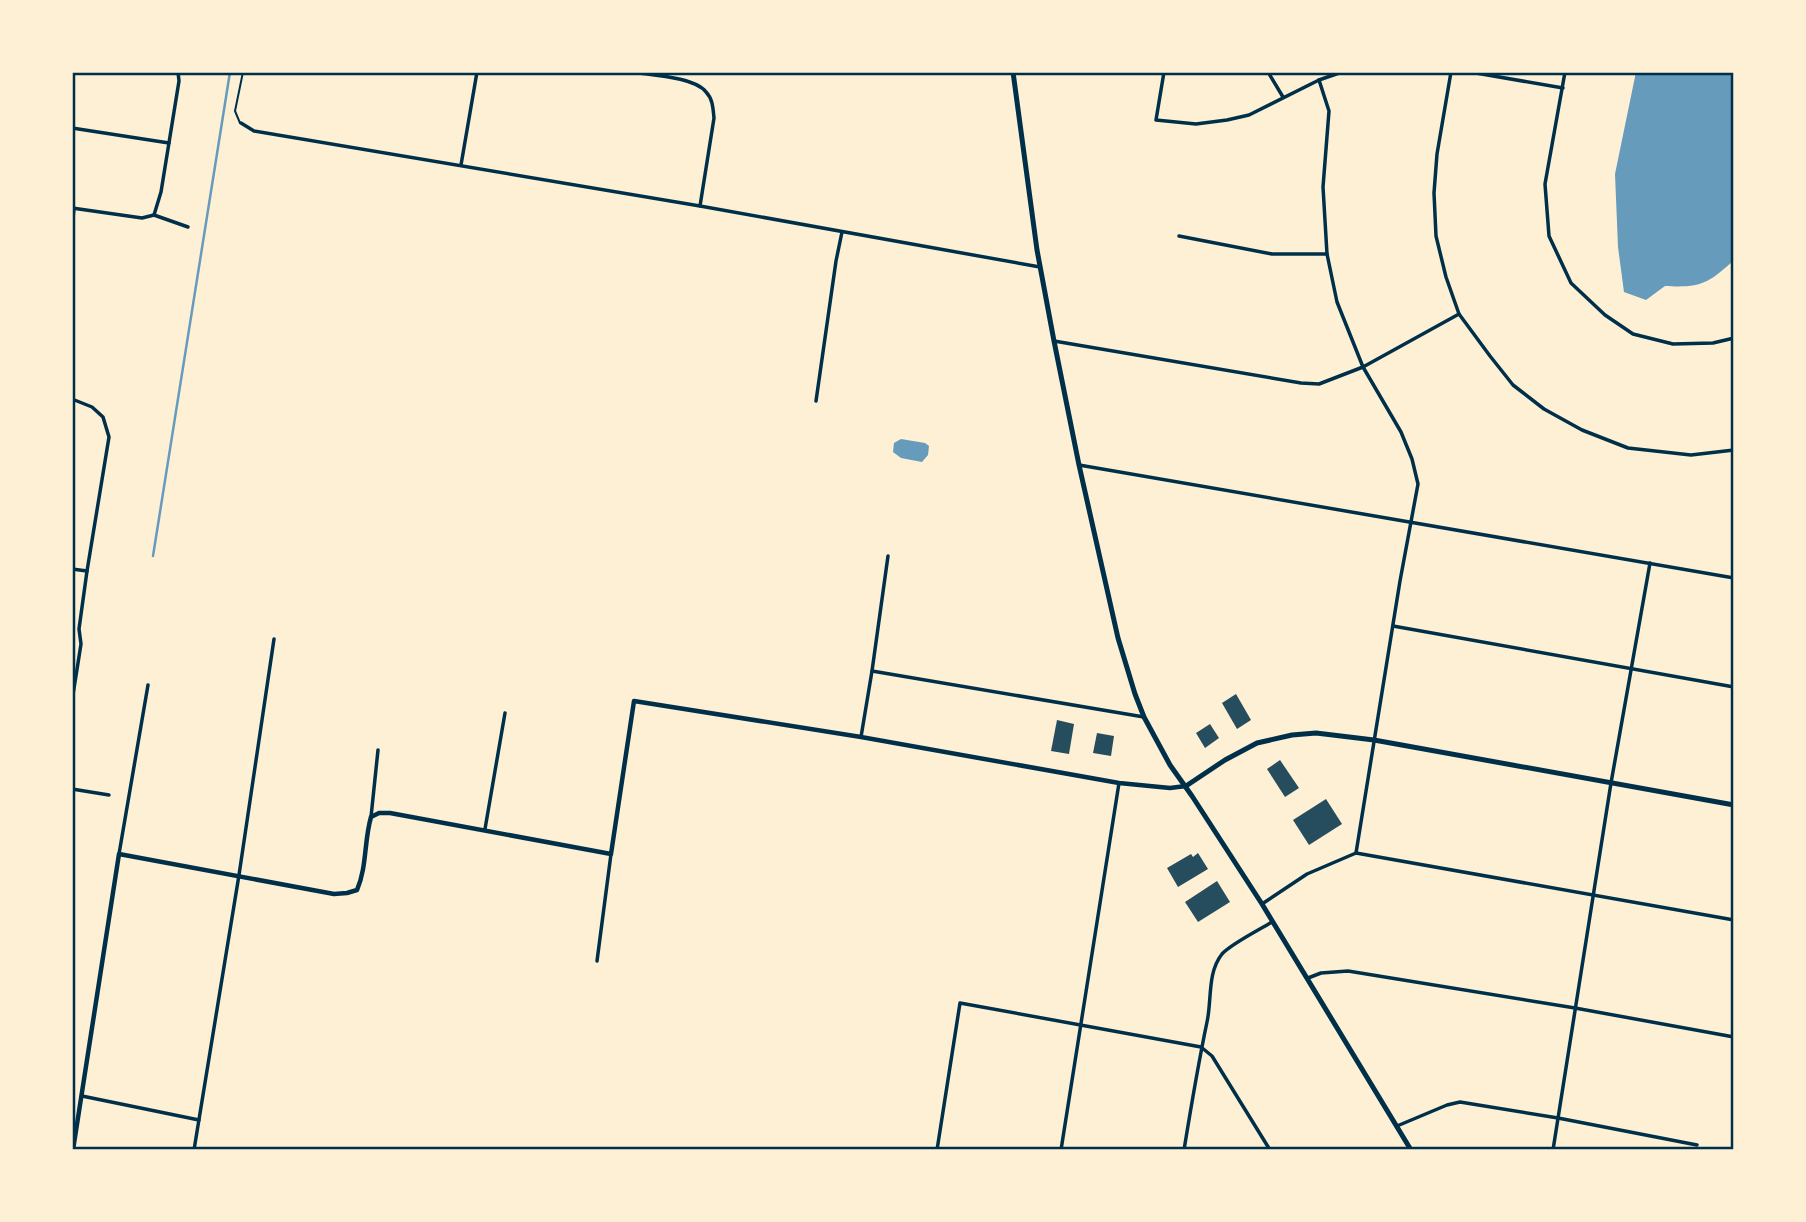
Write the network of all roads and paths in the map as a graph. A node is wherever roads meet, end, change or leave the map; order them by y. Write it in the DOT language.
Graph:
graph roads {
  1 [pos="178,72"];
  2 [pos="243,72"];
  3 [pos="477,72"];
  4 [pos="632,72"];
  5 [pos="1013,72"];
  6 [pos="1164,72"];
  7 [pos="1268,72"];
  8 [pos="1342,72"];
  9 [pos="1451,72"];
  10 [pos="1470,72"];
  11 [pos="1565,72"];
  12 [pos="1319,80"];
  13 [pos="1563,88"];
  14 [pos="1283,97"];
  15 [pos="241,123"];
  16 [pos="72,128"];
  17 [pos="169,143"];
  18 [pos="461,165"];
  19 [pos="700,206"];
  20 [pos="73,208"];
  21 [pos="154,215"];
  22 [pos="188,227"];
  23 [pos="72,228"];
  24 [pos="842,232"];
  25 [pos="1179,236"];
  26 [pos="1327,254"];
  27 [pos="1040,267"];
  28 [pos="1460,314"];
  29 [pos="1734,338"];
  30 [pos="1054,341"];
  31 [pos="1363,367"];
  32 [pos="72,399"];
  33 [pos="816,401"];
  34 [pos="1734,450"];
  35 [pos="1079,465"];
  36 [pos="1412,521"];
  37 [pos="888,556"];
  38 [pos="1650,563"];
  39 [pos="72,569"];
  40 [pos="87,571"];
  41 [pos="1734,578"];
  42 [pos="1393,626"];
  43 [pos="274,639"];
  44 [pos="1632,670"];
  45 [pos="872,671"];
  46 [pos="148,685"];
  47 [pos="1734,687"];
  48 [pos="72,701"];
  49 [pos="505,713"];
  50 [pos="1144,717"];
  51 [pos="861,737"];
  52 [pos="1374,740"];
  53 [pos="378,750"];
  54 [pos="1119,783"];
  55 [pos="1611,783"];
  56 [pos="1186,786"];
  57 [pos="72,789"];
  58 [pos="109,794"];
  59 [pos="1734,805"];
  60 [pos="371,817"];
  61 [pos="485,829"];
  62 [pos="1356,853"];
  63 [pos="119,854"];
  64 [pos="611,854"];
  65 [pos="239,875"];
  66 [pos="1593,895"];
  67 [pos="1262,904"];
  68 [pos="1734,920"];
  69 [pos="1272,922"];
  70 [pos="597,961"];
  71 [pos="1308,978"];
  72 [pos="1575,1008"];
  73 [pos="1081,1025"];
  74 [pos="1734,1037"];
  75 [pos="1201,1047"];
  76 [pos="82,1096"];
  77 [pos="1558,1118"];
  78 [pos="199,1120"];
  79 [pos="1397,1126"];
  80 [pos="1696,1146"];
  81 [pos="1410,1148"];
  82 [pos="73,1150"];
  83 [pos="194,1150"];
  84 [pos="937,1150"];
  85 [pos="1061,1150"];
  86 [pos="1184,1150"];
  87 [pos="1270,1150"];
  88 [pos="1401,1150"];
  89 [pos="1553,1150"];
  1 -- 17 [label="street"];
  2 -- 15 [label="lane"];
  3 -- 18 [label="street"];
  4 -- 19 [label="street"];
  5 -- 27 [label="main road"];
  6 -- 14 [label="street"];
  7 -- 14 [label="street"];
  8 -- 12 [label="street"];
  9 -- 28 [label="street"];
  10 -- 13 [label="street"];
  11 -- 13 [label="street"];
  12 -- 14 [label="street"];
  12 -- 26 [label="street"];
  13 -- 29 [label="street"];
  15 -- 18 [label="street"];
  16 -- 17 [label="street"];
  17 -- 21 [label="street"];
  18 -- 19 [label="street"];
  19 -- 24 [label="street"];
  20 -- 21 [label="street"];
  20 -- 23 [label="street"];
  21 -- 22 [label="street"];
  24 -- 27 [label="street"];
  24 -- 33 [label="street"];
  25 -- 26 [label="street"];
  26 -- 31 [label="street"];
  27 -- 30 [label="main road"];
  28 -- 31 [label="street"];
  28 -- 34 [label="street"];
  30 -- 31 [label="street"];
  30 -- 35 [label="main road"];
  31 -- 36 [label="street"];
  32 -- 40 [label="street"];
  35 -- 36 [label="street"];
  35 -- 50 [label="main road"];
  36 -- 38 [label="street"];
  36 -- 42 [label="street"];
  37 -- 45 [label="street"];
  38 -- 41 [label="street"];
  38 -- 44 [label="street"];
  39 -- 40 [label="street"];
  40 -- 48 [label="street"];
  42 -- 44 [label="street"];
  42 -- 52 [label="street"];
  43 -- 65 [label="street"];
  44 -- 47 [label="street"];
  44 -- 55 [label="street"];
  45 -- 50 [label="street"];
  45 -- 51 [label="street"];
  46 -- 63 [label="street"];
  49 -- 61 [label="street"];
  50 -- 56 [label="main road"];
  51 -- 54 [label="street"];
  51 -- 64 [label="street"];
  52 -- 55 [label="main road"];
  52 -- 56 [label="main road"];
  52 -- 62 [label="street"];
  53 -- 60 [label="street"];
  54 -- 56 [label="street"];
  54 -- 73 [label="street"];
  55 -- 59 [label="main road"];
  55 -- 66 [label="street"];
  56 -- 67 [label="main road"];
  57 -- 58 [label="street"];
  60 -- 61 [label="street"];
  60 -- 65 [label="street"];
  61 -- 64 [label="street"];
  62 -- 66 [label="street"];
  62 -- 67 [label="street"];
  63 -- 65 [label="street"];
  63 -- 76 [label="street"];
  64 -- 70 [label="street"];
  65 -- 78 [label="street"];
  66 -- 68 [label="street"];
  66 -- 72 [label="street"];
  67 -- 69 [label="main road"];
  69 -- 71 [label="main road"];
  69 -- 75 [label="street"];
  71 -- 72 [label="street"];
  71 -- 79 [label="main road"];
  72 -- 74 [label="street"];
  72 -- 77 [label="street"];
  73 -- 75 [label="street"];
  73 -- 84 [label="street"];
  73 -- 85 [label="street"];
  75 -- 86 [label="street"];
  75 -- 87 [label="street"];
  76 -- 78 [label="street"];
  76 -- 82 [label="street"];
  77 -- 79 [label="street"];
  77 -- 80 [label="street"];
  77 -- 89 [label="street"];
  78 -- 83 [label="street"];
  79 -- 81 [label="main road"];
  81 -- 88 [label="street"];
}
